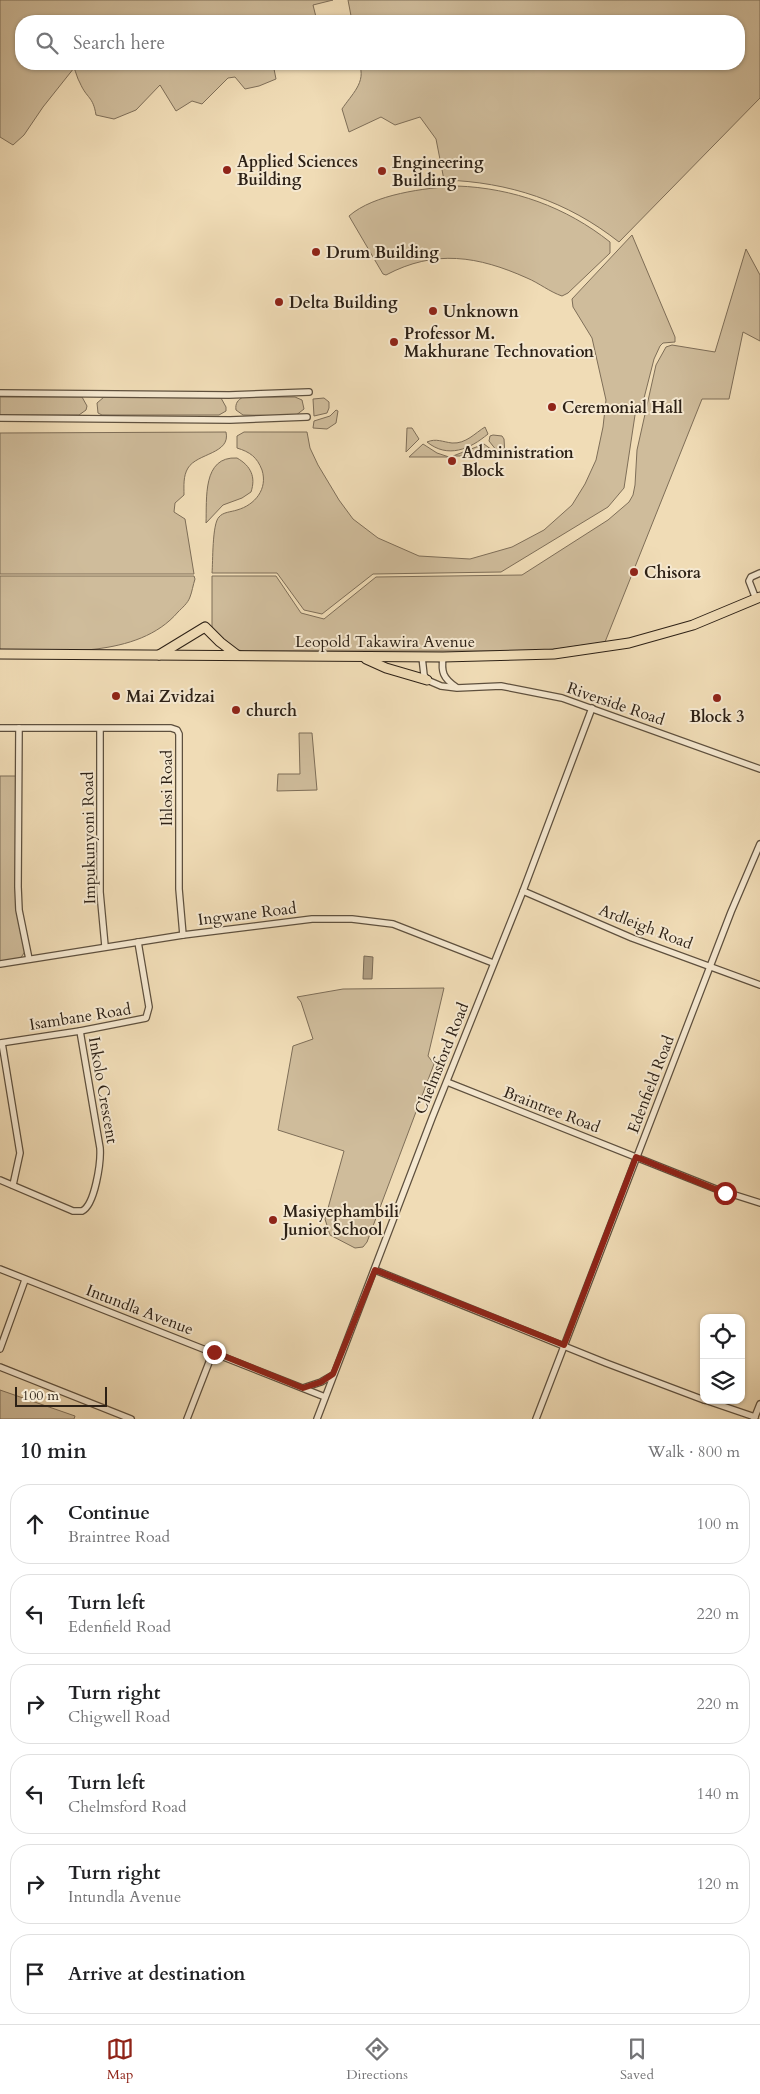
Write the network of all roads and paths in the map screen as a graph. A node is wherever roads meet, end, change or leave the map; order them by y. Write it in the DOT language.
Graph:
graph roads {
  1 [pos="309,392"];
  2 [pos="0,393"];
  3 [pos="0,418"];
  4 [pos="307,418"];
  5 [pos="760,573"];
  6 [pos="758,598"];
  7 [pos="0,654"];
  8 [pos="237,655"];
  9 [pos="158,656"];
  10 [pos="361,657"];
  11 [pos="422,657"];
  12 [pos="443,657"];
  13 [pos="427,680"];
  14 [pos="458,688"];
  15 [pos="592,708"];
  16 [pos="0,728"];
  17 [pos="19,728"];
  18 [pos="100,730"];
  19 [pos="760,769"];
  20 [pos="760,844"];
  21 [pos="523,891"];
  22 [pos="183,934"];
  23 [pos="138,942"];
  24 [pos="105,946"];
  25 [pos="30,959"];
  26 [pos="493,963"];
  27 [pos="0,964"];
  28 [pos="710,966"];
  29 [pos="760,985"];
  30 [pos="80,1031"];
  31 [pos="1,1043"];
  32 [pos="447,1082"];
  33 [pos="636,1157"];
  34 [pos="0,1180"];
  35 [pos="13,1185"];
  36 [pos="760,1203"];
  37 [pos="0,1270"];
  38 [pos="375,1270"];
  39 [pos="25,1280"];
  40 [pos="564,1345"];
  41 [pos="0,1349"];
  42 [pos="214,1352"];
  43 [pos="0,1367"];
  44 [pos="333,1374"];
  45 [pos="303,1388"];
  46 [pos="325,1397"];
  47 [pos="700,1398"];
  48 [pos="715,1404"];
  49 [pos="760,1404"];
  50 [pos="755,1418"];
  51 [pos="131,1419"];
  52 [pos="187,1419"];
  53 [pos="317,1419"];
  54 [pos="536,1419"];
  1 -- 2 [label="street"];
  3 -- 4 [label="street"];
  5 -- 6 [label="street"];
  6 -- 12 [label="highway, Leopold Takawira Avenue"];
  7 -- 9 [label="highway, Leopold Takawira Avenue"];
  8 -- 9 [label="highway, Leopold Takawira Avenue"];
  8 -- 9 [label="highway"];
  8 -- 10 [label="highway, Leopold Takawira Avenue"];
  10 -- 11 [label="highway, Leopold Takawira Avenue"];
  10 -- 13 [label="highway"];
  11 -- 12 [label="highway, Leopold Takawira Avenue"];
  11 -- 13 [label="street"];
  12 -- 14 [label="street"];
  13 -- 14 [label="street, Riverside Road"];
  14 -- 15 [label="street, Riverside Road"];
  15 -- 19 [label="street, Riverside Road"];
  15 -- 21 [label="street, Chelmsford Road"];
  16 -- 17 [label="street, Ihlosi Road"];
  17 -- 18 [label="street, Ihlosi Road"];
  17 -- 25 [label="street"];
  18 -- 22 [label="street, Ihlosi Road"];
  18 -- 24 [label="street, Impukunyoni Road"];
  20 -- 28 [label="street, Edenfield Road"];
  21 -- 26 [label="street, Chelmsford Road"];
  21 -- 28 [label="street, Ardleigh Road"];
  22 -- 23 [label="street, Ingwane Road"];
  22 -- 26 [label="street, Ingwane Road"];
  23 -- 24 [label="street, Ingwane Road"];
  23 -- 30 [label="street, Isambane Road"];
  24 -- 25 [label="street, Ingwane Road"];
  25 -- 27 [label="street, Ingwane Road"];
  26 -- 32 [label="street, Chelmsford Road"];
  28 -- 29 [label="street, Ardleigh Road"];
  28 -- 33 [label="street, Edenfield Road"];
  30 -- 31 [label="street, Isambane Road"];
  30 -- 35 [label="street, Inkolo Crescent"];
  31 -- 35 [label="street"];
  32 -- 33 [label="street, Braintree Road"];
  32 -- 38 [label="street, Chelmsford Road"];
  33 -- 36 [label="street, Braintree Road"];
  33 -- 40 [label="street, Edenfield Road"];
  34 -- 35 [label="street, Inkolo Crescent"];
  37 -- 39 [label="street, Intundla Avenue"];
  38 -- 40 [label="street"];
  38 -- 44 [label="street, Chelmsford Road"];
  39 -- 41 [label="street"];
  39 -- 42 [label="street, Intundla Avenue"];
  40 -- 47 [label="street"];
  40 -- 54 [label="street, Edenfield Road"];
  42 -- 45 [label="street, Intundla Avenue"];
  42 -- 52 [label="street"];
  43 -- 51 [label="street"];
  44 -- 45 [label="street"];
  44 -- 46 [label="street, Chelmsford Road"];
  45 -- 46 [label="street, Intundla Avenue"];
  46 -- 53 [label="street, Chelmsford Road"];
  48 -- 50 [label="street"];
  49 -- 50 [label="street"];
}
